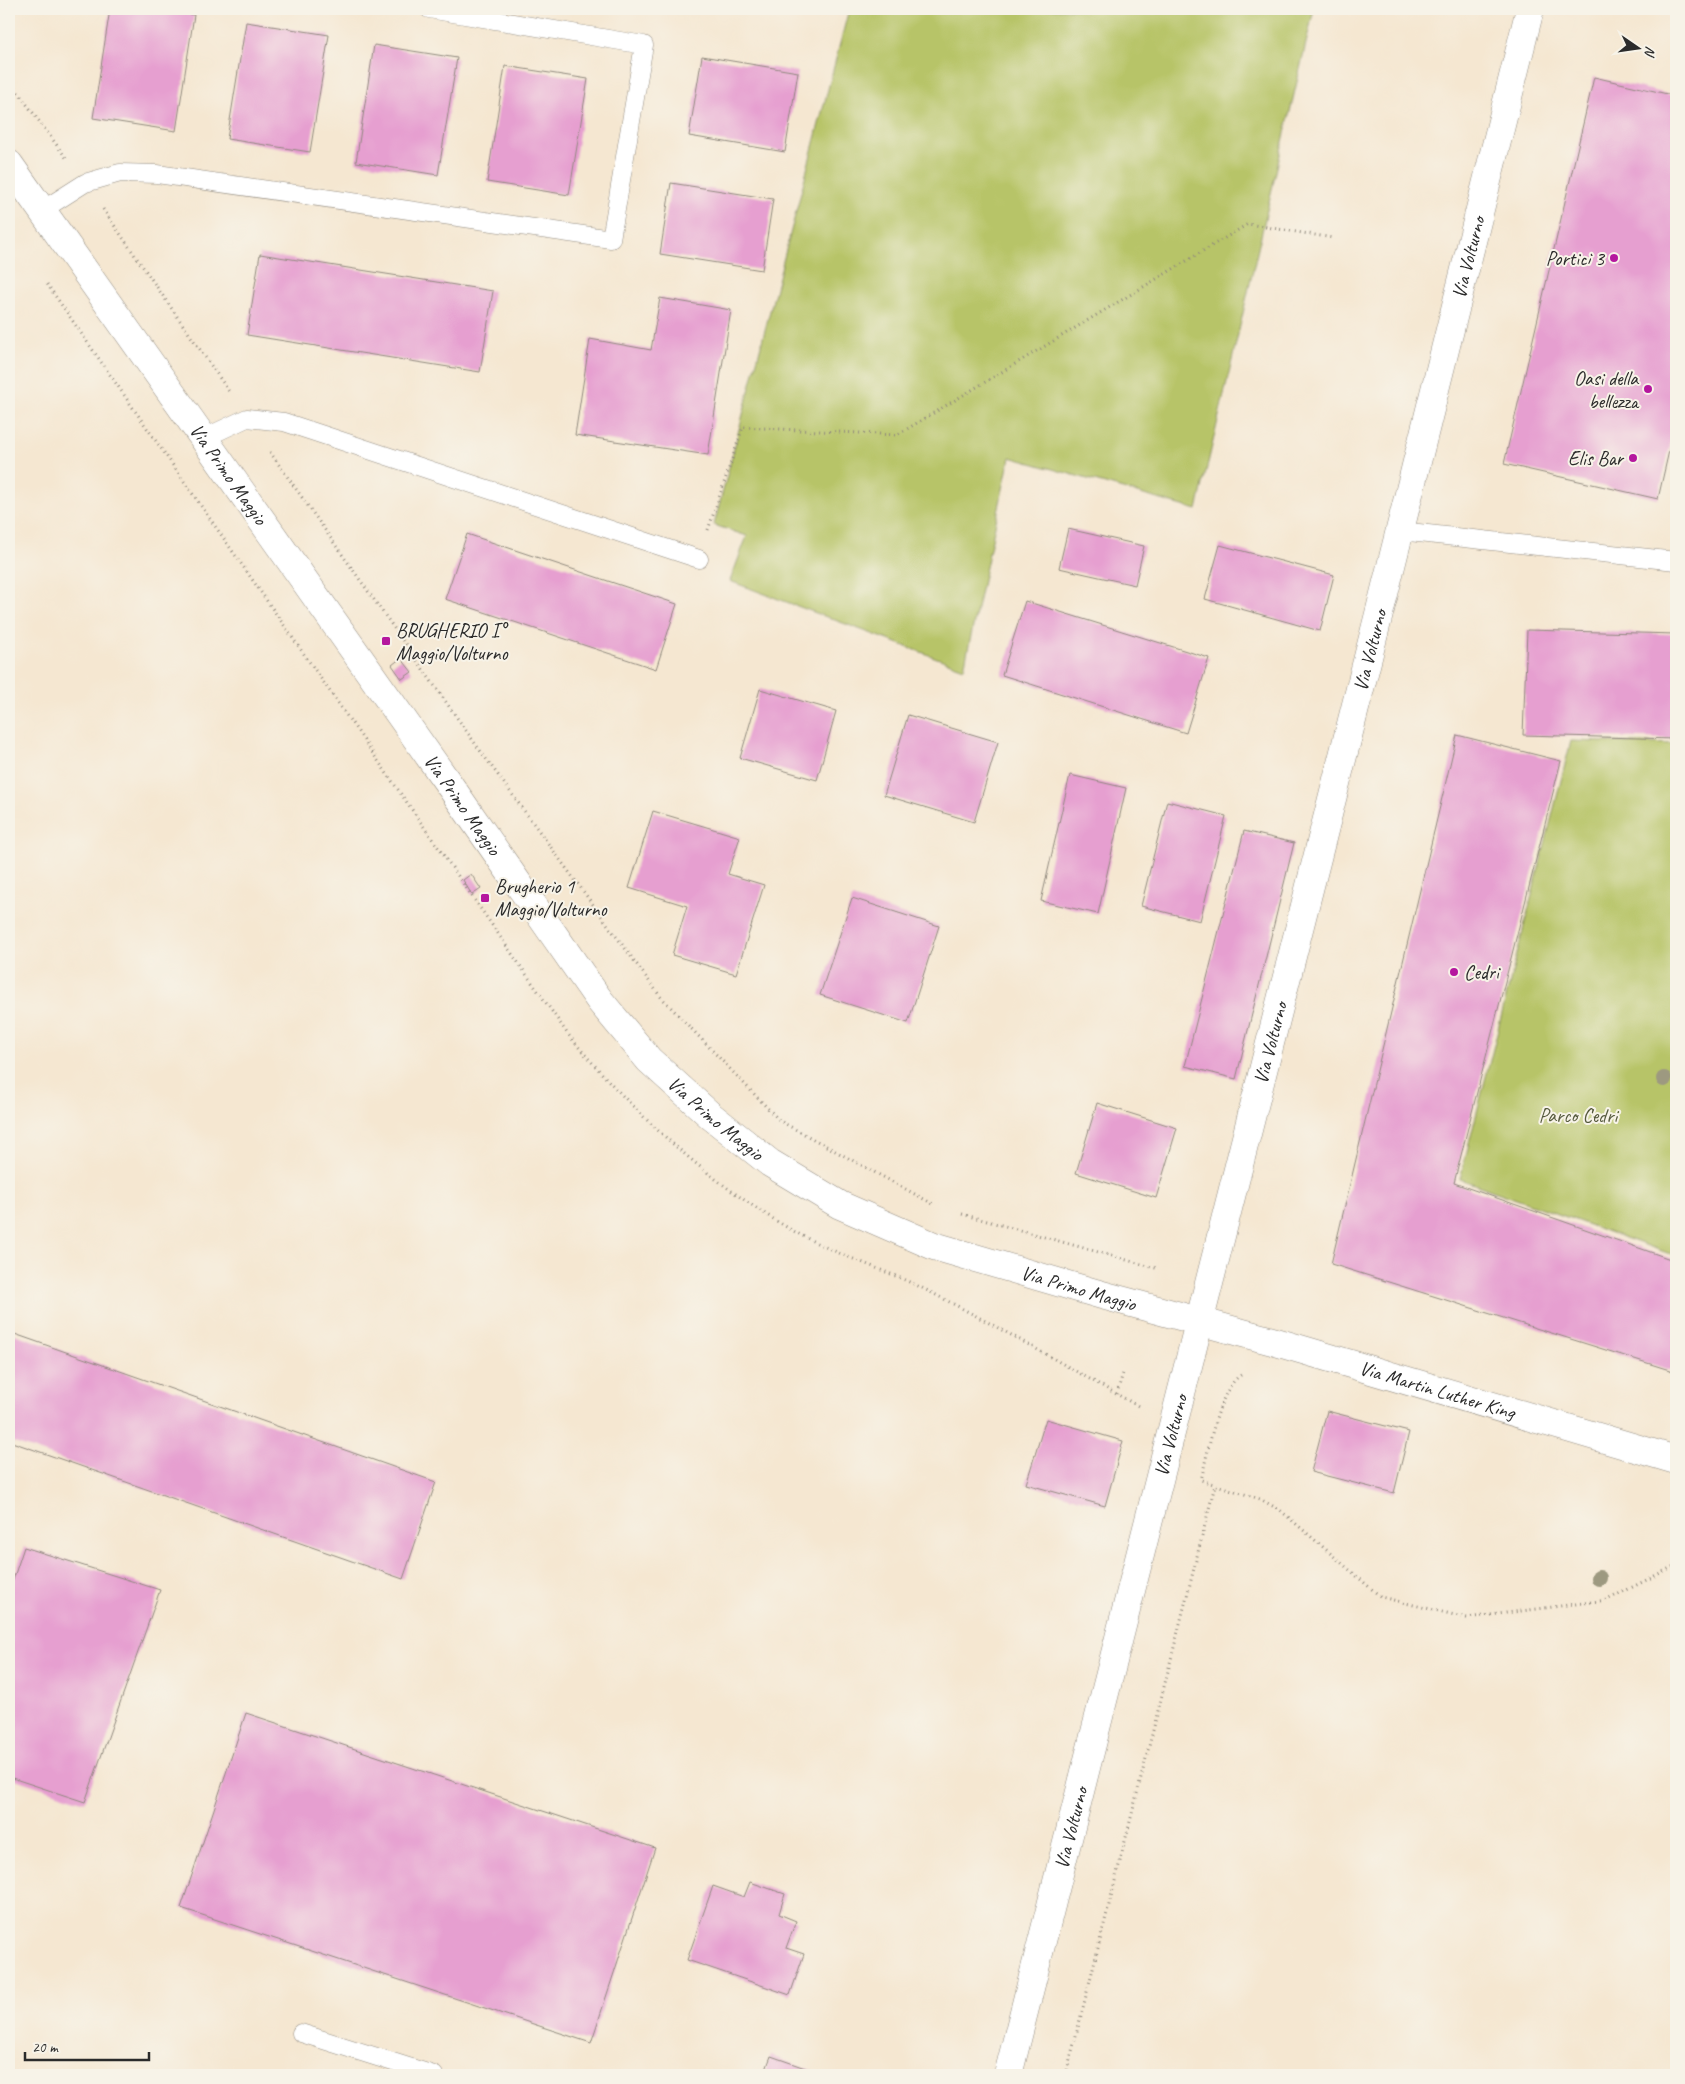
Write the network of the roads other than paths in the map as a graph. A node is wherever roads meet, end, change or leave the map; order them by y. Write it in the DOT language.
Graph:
graph roads {
  1 [pos="429,9"];
  2 [pos="1530,9"];
  3 [pos="9,164"];
  4 [pos="41,211"];
  5 [pos="202,439"];
  6 [pos="1400,531"];
  7 [pos="698,559"];
  8 [pos="1676,561"];
  9 [pos="1199,1319"];
  10 [pos="1676,1460"];
  11 [pos="301,2032"];
  12 [pos="434,2075"];
  13 [pos="1008,2075"];
  1 -- 4 [label="lane"];
  2 -- 6 [label="street, Via Volturno"];
  3 -- 4 [label="street, Via Primo Maggio"];
  4 -- 5 [label="street, Via Primo Maggio"];
  5 -- 7 [label="lane"];
  5 -- 9 [label="street, Via Primo Maggio"];
  6 -- 8 [label="lane"];
  6 -- 9 [label="street, Via Volturno"];
  9 -- 10 [label="street, Via Martin Luther King"];
  9 -- 13 [label="street, Via Volturno"];
  11 -- 12 [label="lane"];
}
